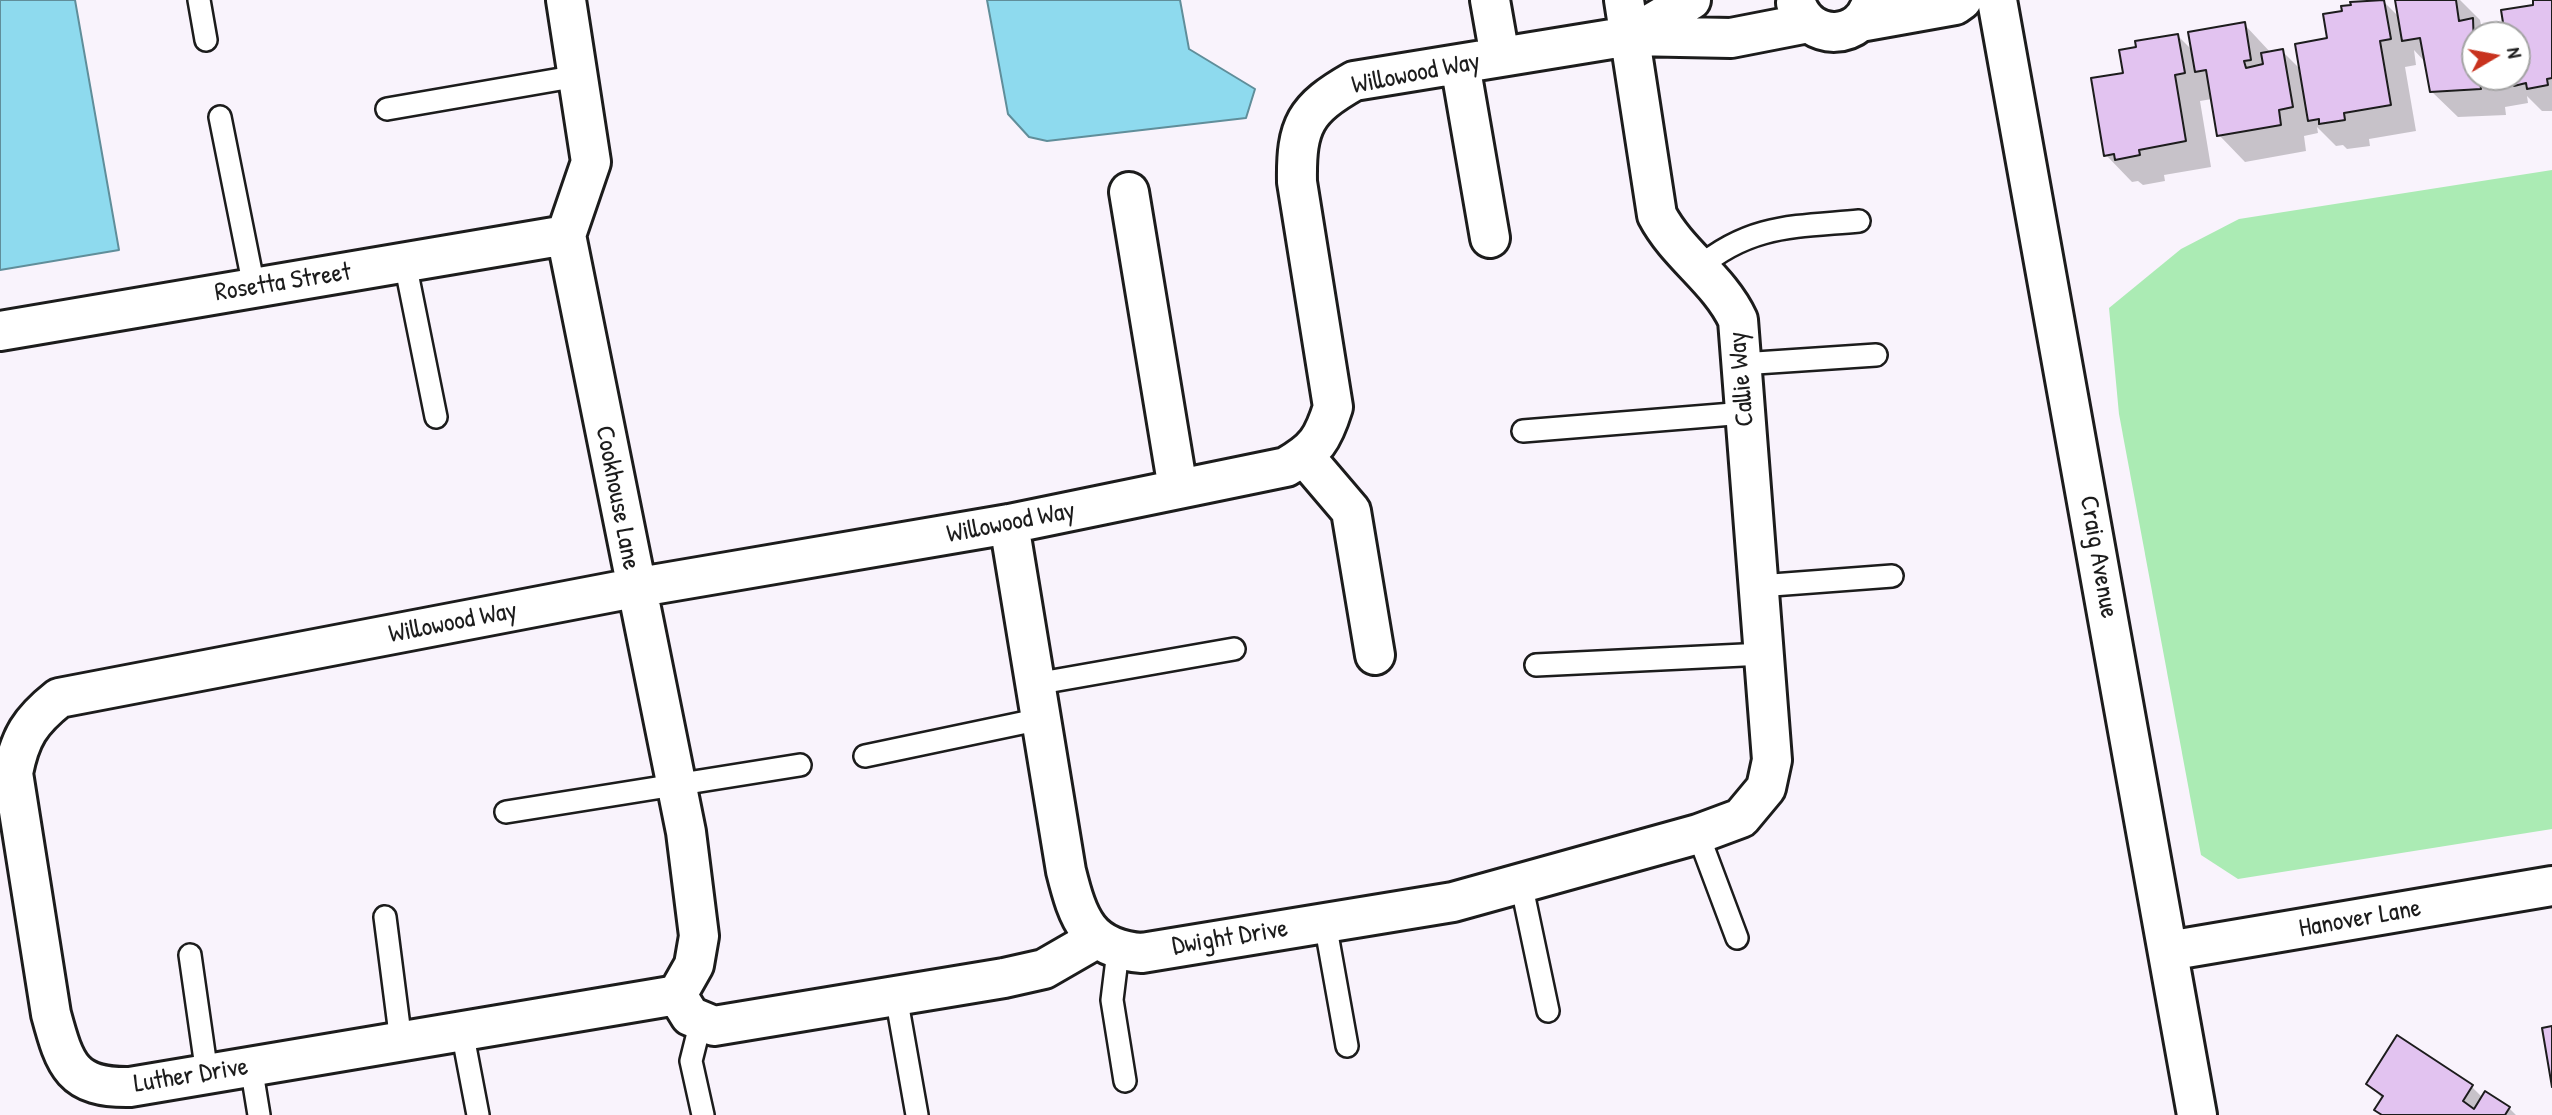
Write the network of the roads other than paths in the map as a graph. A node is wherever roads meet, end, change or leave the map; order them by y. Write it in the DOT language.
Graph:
graph roads {
  1 [pos="199,0"];
  2 [pos="566,0"];
  3 [pos="1490,0"];
  4 [pos="1691,0"];
  5 [pos="1962,0"];
  6 [pos="1997,0"];
  7 [pos="1866,11"];
  8 [pos="1802,12"];
  9 [pos="1627,18"];
  10 [pos="206,40"];
  11 [pos="1500,57"];
  12 [pos="1460,64"];
  13 [pos="578,76"];
  14 [pos="387,109"];
  15 [pos="220,117"];
  16 [pos="1129,192"];
  17 [pos="1859,221"];
  18 [pos="566,235"];
  19 [pos="1490,238"];
  20 [pos="405,263"];
  21 [pos="1698,268"];
  22 [pos="254,287"];
  23 [pos="0,331"];
  24 [pos="1876,355"];
  25 [pos="1741,364"];
  26 [pos="1745,413"];
  27 [pos="436,417"];
  28 [pos="1523,431"];
  29 [pos="1305,457"];
  30 [pos="1178,489"];
  31 [pos="1009,524"];
  32 [pos="1892,576"];
  33 [pos="1759,586"];
  34 [pos="635,588"];
  35 [pos="1234,649"];
  36 [pos="1764,654"];
  37 [pos="1375,655"];
  38 [pos="1536,665"];
  39 [pos="1038,702"];
  40 [pos="38,714"];
  41 [pos="865,757"];
  42 [pos="800,765"];
  43 [pos="676,786"];
  44 [pos="1766,788"];
  45 [pos="506,812"];
  46 [pos="1698,834"];
  47 [pos="1521,883"];
  48 [pos="2552,886"];
  49 [pos="385,917"];
  50 [pos="1325,923"];
  51 [pos="1737,938"];
  52 [pos="1107,945"];
  53 [pos="2168,951"];
  54 [pos="190,955"];
  55 [pos="896,996"];
  56 [pos="689,1008"];
  57 [pos="1548,1011"];
  58 [pos="462,1031"];
  59 [pos="401,1042"];
  60 [pos="1347,1046"];
  61 [pos="251,1066"];
  62 [pos="207,1074"];
  63 [pos="1125,1081"];
  64 [pos="259,1115"];
  65 [pos="478,1115"];
  66 [pos="703,1115"];
  67 [pos="917,1115"];
  68 [pos="2197,1115"];
  1 -- 10 [label="lane"];
  2 -- 13 [label="street"];
  3 -- 11 [label="street"];
  4 -- 9 [label="street, Willowood Way"];
  5 -- 7 [label="street, Willowood Way"];
  6 -- 53 [label="street, Craig Avenue"];
  7 -- 8 [label="street, Willowood Way"];
  8 -- 9 [label="street, Willowood Way"];
  9 -- 11 [label="street, Willowood Way"];
  9 -- 21 [label="street, Callie Way"];
  11 -- 12 [label="street, Willowood Way"];
  12 -- 19 [label="street"];
  12 -- 29 [label="street, Willowood Way"];
  13 -- 14 [label="lane"];
  13 -- 18 [label="street"];
  15 -- 22 [label="lane"];
  16 -- 30 [label="street"];
  17 -- 21 [label="lane"];
  18 -- 20 [label="street, Rosetta Street"];
  18 -- 34 [label="street, Cookhouse Lane"];
  20 -- 22 [label="street, Rosetta Street"];
  20 -- 27 [label="lane"];
  21 -- 25 [label="street, Callie Way"];
  22 -- 23 [label="street, Rosetta Street"];
  24 -- 25 [label="lane"];
  25 -- 26 [label="street, Callie Way"];
  26 -- 28 [label="lane"];
  26 -- 33 [label="street, Callie Way"];
  29 -- 30 [label="street, Willowood Way"];
  29 -- 37 [label="street"];
  30 -- 31 [label="street, Willowood Way"];
  31 -- 34 [label="street, Willowood Way"];
  31 -- 39 [label="street"];
  32 -- 33 [label="lane"];
  33 -- 36 [label="street, Callie Way"];
  34 -- 40 [label="street, Willowood Way"];
  34 -- 43 [label="street, Cookhouse Lane"];
  35 -- 39 [label="lane"];
  36 -- 38 [label="lane"];
  36 -- 44 [label="street, Callie Way"];
  39 -- 41 [label="lane"];
  39 -- 52 [label="street"];
  40 -- 62 [label="street, Luther Drive"];
  42 -- 43 [label="lane"];
  43 -- 45 [label="lane"];
  43 -- 56 [label="street, Cookhouse Lane"];
  44 -- 46 [label="street, Dwight Drive"];
  46 -- 47 [label="street, Dwight Drive"];
  46 -- 51 [label="lane"];
  47 -- 50 [label="street, Dwight Drive"];
  47 -- 57 [label="lane"];
  48 -- 53 [label="street, Hanover Lane"];
  49 -- 59 [label="lane"];
  50 -- 52 [label="street, Dwight Drive"];
  50 -- 60 [label="lane"];
  52 -- 55 [label="street, Luther Drive"];
  52 -- 63 [label="lane"];
  53 -- 68 [label="street, Craig Avenue"];
  54 -- 62 [label="lane"];
  55 -- 56 [label="street, Luther Drive"];
  55 -- 67 [label="lane"];
  56 -- 58 [label="street, Luther Drive"];
  56 -- 66 [label="lane"];
  58 -- 59 [label="street, Luther Drive"];
  58 -- 65 [label="lane"];
  59 -- 61 [label="street, Luther Drive"];
  61 -- 62 [label="street, Luther Drive"];
  61 -- 64 [label="lane"];
}
